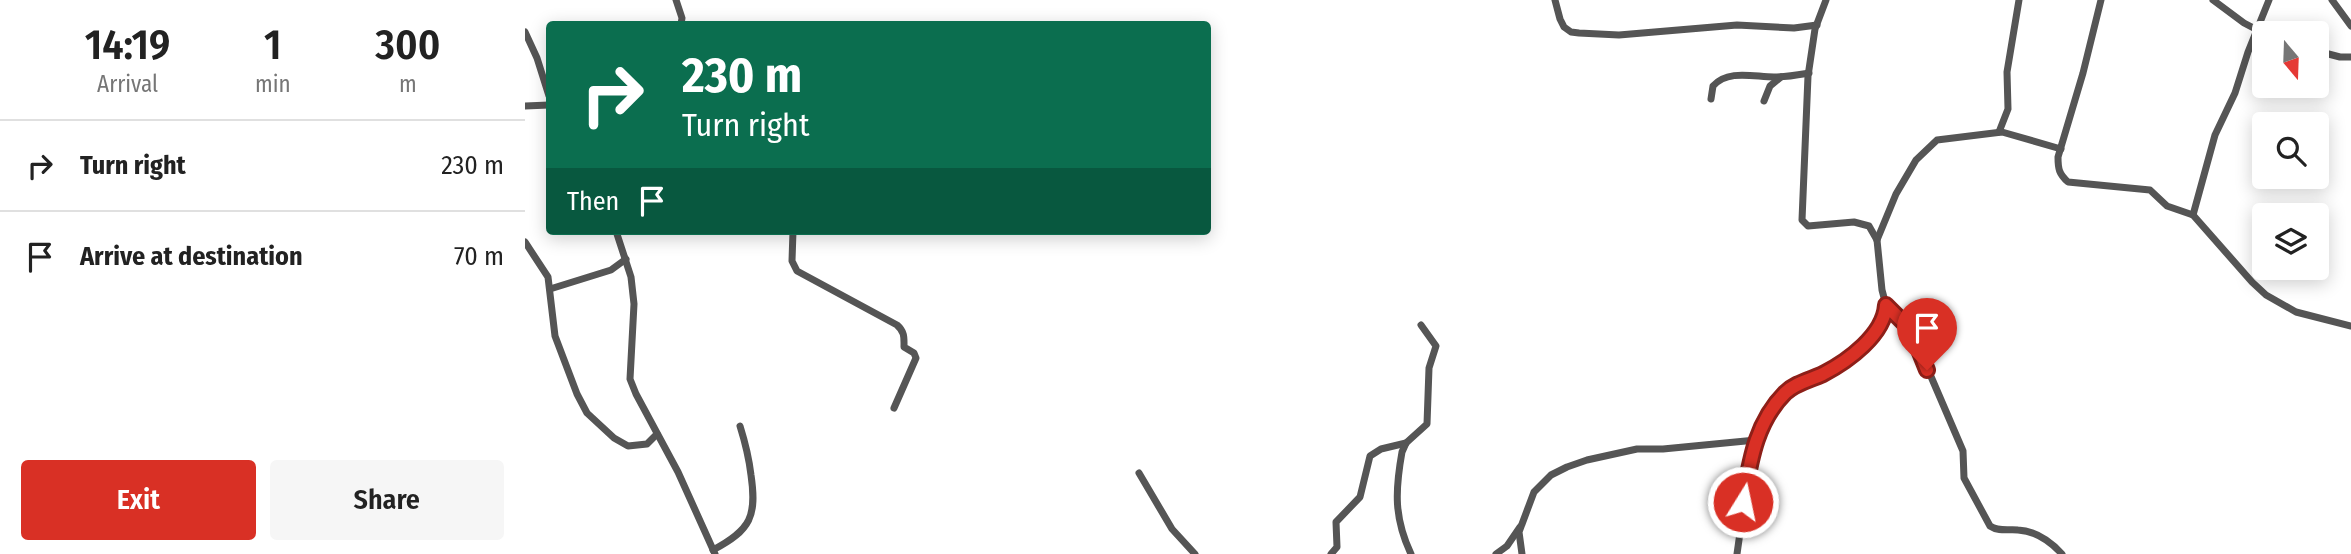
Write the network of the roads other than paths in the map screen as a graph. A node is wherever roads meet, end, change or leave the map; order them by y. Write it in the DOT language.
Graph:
graph roads {
  1 [pos="676,0"];
  2 [pos="1555,0"];
  3 [pos="1826,0"];
  4 [pos="2019,0"];
  5 [pos="2101,0"];
  6 [pos="2213,0"];
  7 [pos="2269,0"];
  8 [pos="2332,0"];
  9 [pos="682,21"];
  10 [pos="2264,21"];
  11 [pos="1817,25"];
  12 [pos="2252,26"];
  13 [pos="2351,26"];
  14 [pos="525,33"];
  15 [pos="2252,53"];
  16 [pos="2329,54"];
  17 [pos="2351,57"];
  18 [pos="1809,74"];
  19 [pos="1781,76"];
  20 [pos="546,86"];
  21 [pos="1711,99"];
  22 [pos="1764,102"];
  23 [pos="546,105"];
  24 [pos="525,106"];
  25 [pos="1999,132"];
  26 [pos="2060,149"];
  27 [pos="2193,215"];
  28 [pos="617,235"];
  29 [pos="793,235"];
  30 [pos="1877,240"];
  31 [pos="525,242"];
  32 [pos="625,259"];
  33 [pos="550,289"];
  34 [pos="1886,305"];
  35 [pos="1421,325"];
  36 [pos="2351,326"];
  37 [pos="894,408"];
  38 [pos="740,426"];
  39 [pos="657,434"];
  40 [pos="1756,440"];
  41 [pos="1406,443"];
  42 [pos="1139,473"];
  43 [pos="1520,526"];
  44 [pos="714,552"];
  45 [pos="1195,554"];
  46 [pos="1331,554"];
  47 [pos="1411,554"];
  48 [pos="1496,554"];
  49 [pos="1522,554"];
  50 [pos="1737,554"];
  51 [pos="2062,554"];
  1 -- 9 [label="street"];
  2 -- 11 [label="street"];
  3 -- 11 [label="street"];
  4 -- 25 [label="street"];
  5 -- 26 [label="street"];
  6 -- 12 [label="street"];
  7 -- 10 [label="street"];
  8 -- 13 [label="street"];
  11 -- 18 [label="street"];
  14 -- 20 [label="street"];
  15 -- 27 [label="street"];
  16 -- 17 [label="street"];
  18 -- 19 [label="street"];
  18 -- 30 [label="street"];
  19 -- 21 [label="street"];
  19 -- 22 [label="street"];
  23 -- 24 [label="street"];
  25 -- 26 [label="street"];
  25 -- 30 [label="street"];
  26 -- 27 [label="street"];
  27 -- 36 [label="street"];
  28 -- 32 [label="street"];
  29 -- 37 [label="street"];
  30 -- 34 [label="street"];
  31 -- 33 [label="street"];
  32 -- 33 [label="street"];
  32 -- 39 [label="street"];
  33 -- 39 [label="street"];
  34 -- 40 [label="street"];
  34 -- 51 [label="street"];
  35 -- 41 [label="street"];
  38 -- 44 [label="street"];
  39 -- 44 [label="street"];
  40 -- 43 [label="street"];
  40 -- 50 [label="street"];
  41 -- 46 [label="street"];
  41 -- 47 [label="street"];
  42 -- 45 [label="street"];
  43 -- 48 [label="street"];
  43 -- 49 [label="street"];
}
